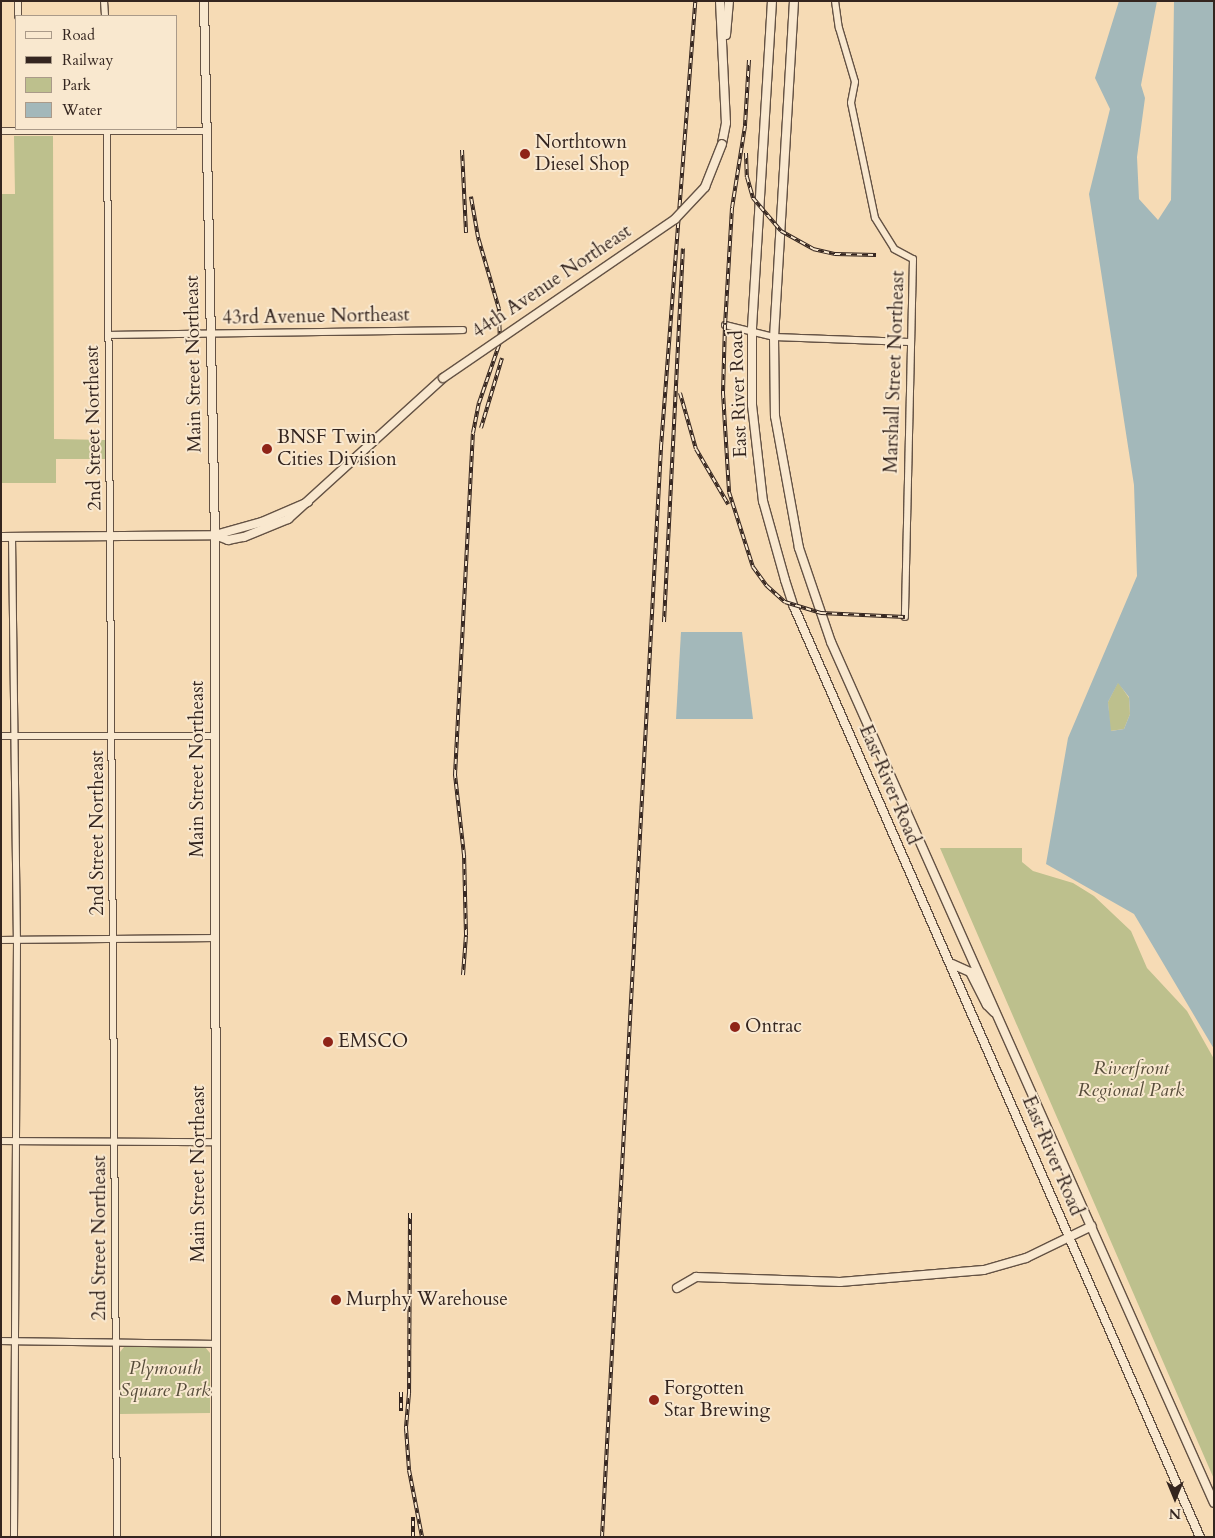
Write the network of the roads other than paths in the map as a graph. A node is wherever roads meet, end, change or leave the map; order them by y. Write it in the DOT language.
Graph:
graph roads {
  1 [pos="18,1"];
  2 [pos="104,1"];
  3 [pos="204,1"];
  4 [pos="720,1"];
  5 [pos="729,1"];
  6 [pos="772,1"];
  7 [pos="794,1"];
  8 [pos="836,1"];
  9 [pos="18,15"];
  10 [pos="105,15"];
  11 [pos="724,44"];
  12 [pos="107,130"];
  13 [pos="1,131"];
  14 [pos="206,131"];
  15 [pos="725,324"];
  16 [pos="463,330"];
  17 [pos="752,331"];
  18 [pos="210,334"];
  19 [pos="109,335"];
  20 [pos="774,338"];
  21 [pos="909,342"];
  22 [pos="215,535"];
  23 [pos="1,537"];
  24 [pos="12,537"];
  25 [pos="110,537"];
  26 [pos="905,617"];
  27 [pos="1,736"];
  28 [pos="14,736"];
  29 [pos="112,736"];
  30 [pos="213,736"];
  31 [pos="214,938"];
  32 [pos="114,939"];
  33 [pos="1,940"];
  34 [pos="17,940"];
  35 [pos="952,964"];
  36 [pos="997,1015"];
  37 [pos="15,1140"];
  38 [pos="1,1141"];
  39 [pos="115,1142"];
  40 [pos="215,1142"];
  41 [pos="1092,1226"];
  42 [pos="1069,1236"];
  43 [pos="677,1288"];
  44 [pos="1,1341"];
  45 [pos="16,1341"];
  46 [pos="116,1341"];
  47 [pos="216,1344"];
  48 [pos="1214,1503"];
  49 [pos="14,1537"];
  50 [pos="117,1537"];
  51 [pos="216,1537"];
  52 [pos="1200,1537"];
  1 -- 9 [label="street"];
  2 -- 10 [label="street"];
  3 -- 14 [label="street, Main Street Northeast"];
  4 -- 11 [label="street"];
  5 -- 11 [label="street"];
  6 -- 17 [label="street, East River Road"];
  7 -- 20 [label="street, East River Road"];
  8 -- 21 [label="street, Marshall Street Northeast"];
  11 -- 22 [label="street, 44th Avenue Northeast, bridge"];
  12 -- 13 [label="street"];
  12 -- 14 [label="street"];
  12 -- 19 [label="street, 2nd Street Northeast"];
  14 -- 18 [label="street, Main Street Northeast"];
  15 -- 17 [label="street"];
  16 -- 18 [label="street, 43rd Avenue Northeast"];
  17 -- 20 [label="street"];
  17 -- 35 [label="street, East River Road"];
  18 -- 19 [label="street, 43rd Avenue Northeast"];
  18 -- 22 [label="street, Main Street Northeast"];
  19 -- 25 [label="street, 2nd Street Northeast"];
  20 -- 21 [label="street"];
  20 -- 36 [label="street, East River Road"];
  21 -- 26 [label="street, Marshall Street Northeast"];
  22 -- 25 [label="street, 44th Avenue Northeast"];
  22 -- 30 [label="street, Main Street Northeast"];
  23 -- 24 [label="street, 44th Avenue Northeast"];
  24 -- 25 [label="street, 44th Avenue Northeast"];
  24 -- 28 [label="street"];
  25 -- 29 [label="street, 2nd Street Northeast"];
  27 -- 28 [label="street"];
  28 -- 29 [label="street"];
  28 -- 34 [label="street"];
  29 -- 30 [label="street"];
  29 -- 32 [label="street, 2nd Street Northeast"];
  30 -- 31 [label="street, Main Street Northeast"];
  31 -- 32 [label="street"];
  31 -- 40 [label="street, Main Street Northeast"];
  32 -- 34 [label="street"];
  32 -- 39 [label="street, 2nd Street Northeast"];
  33 -- 34 [label="street"];
  34 -- 37 [label="street"];
  35 -- 36 [label="street"];
  35 -- 42 [label="street, East River Road"];
  36 -- 41 [label="street, East River Road"];
  37 -- 38 [label="street"];
  37 -- 39 [label="street"];
  37 -- 45 [label="street"];
  39 -- 40 [label="street"];
  39 -- 46 [label="street, 2nd Street Northeast"];
  40 -- 47 [label="street, Main Street Northeast"];
  41 -- 42 [label="street"];
  41 -- 48 [label="street, East River Road"];
  42 -- 43 [label="street"];
  42 -- 52 [label="street, East River Road"];
  44 -- 45 [label="street"];
  45 -- 46 [label="street"];
  45 -- 49 [label="street"];
  46 -- 47 [label="street"];
  46 -- 50 [label="street, 2nd Street Northeast"];
  47 -- 51 [label="street, Main Street Northeast"];
}
